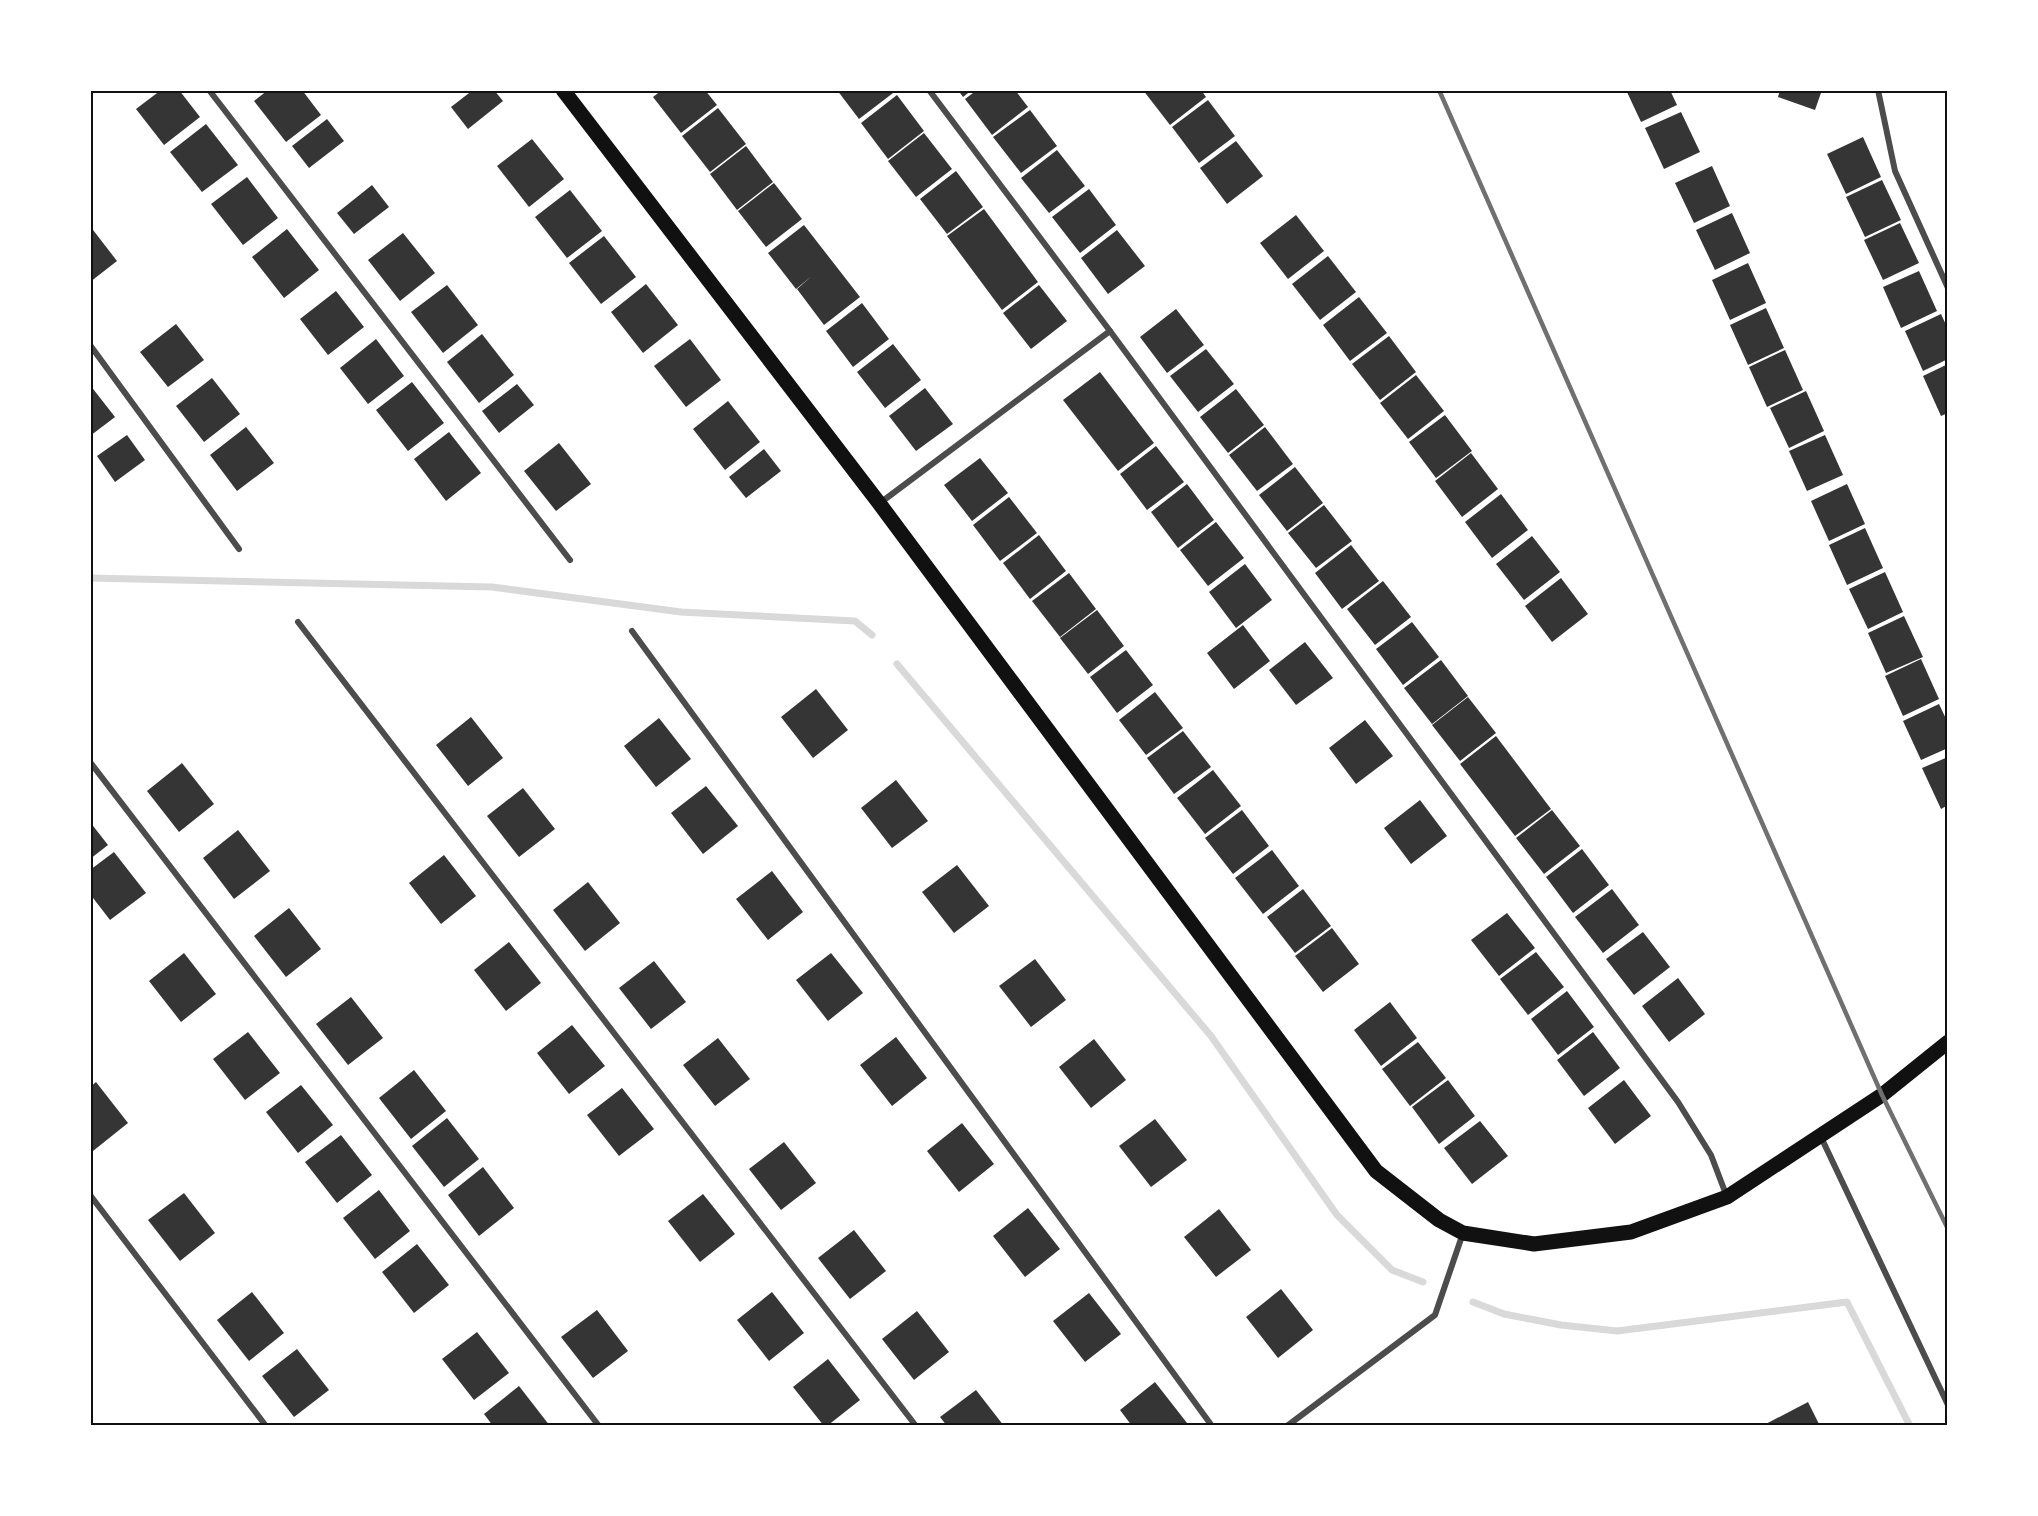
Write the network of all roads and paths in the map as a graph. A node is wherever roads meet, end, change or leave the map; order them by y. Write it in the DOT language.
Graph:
graph roads {
  1 [pos="209,90"];
  2 [pos="563,90"];
  3 [pos="929,90"];
  4 [pos="1878,90"];
  5 [pos="1948,288"];
  6 [pos="1110,331"];
  7 [pos="90,345"];
  8 [pos="879,503"];
  9 [pos="238,549"];
  10 [pos="570,560"];
  11 [pos="298,622"];
  12 [pos="632,631"];
  13 [pos="90,762"];
  14 [pos="1948,1042"];
  15 [pos="1820,1135"];
  16 [pos="90,1195"];
  17 [pos="1727,1197"];
  18 [pos="1463,1233"];
  19 [pos="1948,1405"];
  20 [pos="266,1426"];
  21 [pos="599,1426"];
  22 [pos="916,1426"];
  23 [pos="1212,1426"];
  24 [pos="1287,1426"];
  1 -- 10 [label="street"];
  2 -- 8 [label="main road"];
  3 -- 6 [label="street"];
  4 -- 5 [label="street"];
  6 -- 8 [label="street"];
  6 -- 17 [label="street"];
  7 -- 9 [label="street"];
  8 -- 18 [label="main road"];
  11 -- 22 [label="street"];
  12 -- 23 [label="street"];
  13 -- 21 [label="street"];
  14 -- 15 [label="main road"];
  15 -- 17 [label="main road"];
  15 -- 19 [label="street"];
  16 -- 20 [label="street"];
  17 -- 18 [label="main road"];
  18 -- 24 [label="street"];
}
